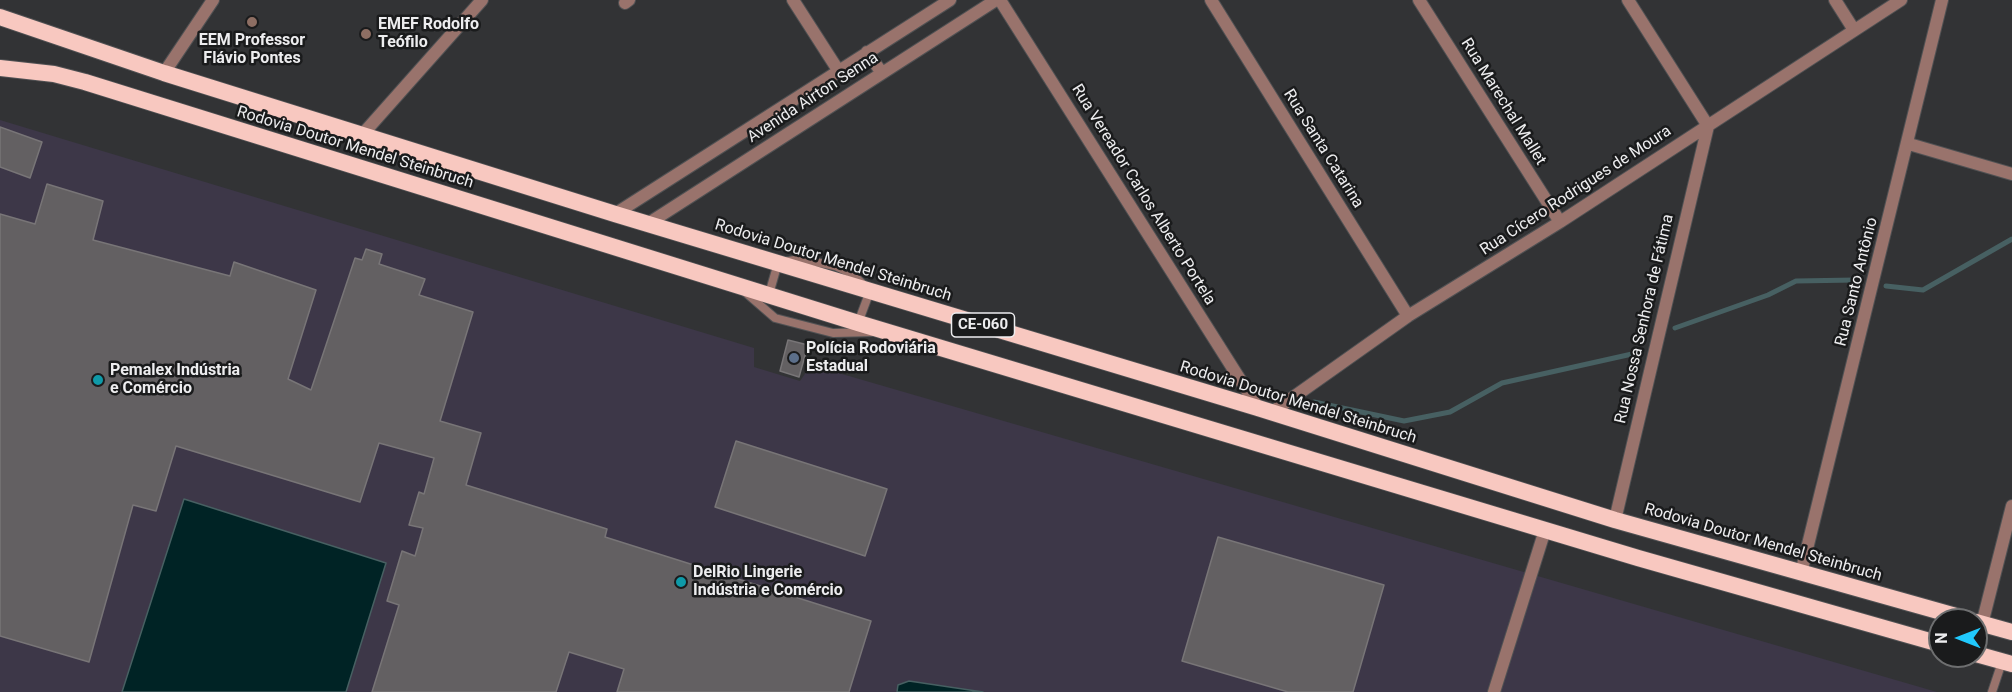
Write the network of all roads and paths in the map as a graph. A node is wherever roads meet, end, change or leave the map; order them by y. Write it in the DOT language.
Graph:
graph roads {
  1 [pos="213,0"];
  2 [pos="482,0"];
  3 [pos="793,0"];
  4 [pos="950,0"];
  5 [pos="998,0"];
  6 [pos="1211,0"];
  7 [pos="1419,0"];
  8 [pos="1628,0"];
  9 [pos="1835,0"];
  10 [pos="1901,0"];
  11 [pos="1942,0"];
  12 [pos="0,17"];
  13 [pos="1854,30"];
  14 [pos="867,52"];
  15 [pos="0,68"];
  16 [pos="838,70"];
  17 [pos="164,73"];
  18 [pos="882,73"];
  19 [pos="1708,126"];
  20 [pos="362,135"];
  21 [pos="1909,144"];
  22 [pos="2012,174"];
  23 [pos="615,214"];
  24 [pos="1560,222"];
  25 [pos="648,223"];
  26 [pos="778,263"];
  27 [pos="736,284"];
  28 [pos="870,291"];
  29 [pos="769,294"];
  30 [pos="1408,316"];
  31 [pos="858,323"];
  32 [pos="890,332"];
  33 [pos="1265,411"];
  34 [pos="2012,506"];
  35 [pos="1615,520"];
  36 [pos="1545,530"];
  37 [pos="1802,573"];
  38 [pos="1928,608"];
  39 [pos="1980,608"];
  40 [pos="1988,625"];
  41 [pos="2012,632"];
  42 [pos="1928,641"];
  43 [pos="1988,657"];
  44 [pos="2007,663"];
  45 [pos="1494,692"];
  46 [pos="1992,692"];
  1 -- 17 [label="street"];
  2 -- 20 [label="street"];
  3 -- 16 [label="street"];
  4 -- 14 [label="street, Avenida Airton Senna"];
  5 -- 18 [label="street, Avenida Airton Senna"];
  5 -- 33 [label="street, Rua Vereador Carlos Alberto Portela"];
  6 -- 30 [label="street, Rua Santa Catarina"];
  7 -- 24 [label="street, Rua Marechal Mallet"];
  8 -- 19 [label="street"];
  9 -- 13 [label="street"];
  10 -- 13 [label="street, Rua Cícero Rodrigues de Moura"];
  11 -- 21 [label="street, Rua Santo Antônio"];
  12 -- 17 [label="highway, Rodovia Doutor Mendel Steinbruch / CE-060"];
  13 -- 19 [label="street, Rua Cícero Rodrigues de Moura"];
  14 -- 16 [label="street, Avenida Airton Senna"];
  14 -- 18 [label="street"];
  15 -- 27 [label="highway, Rodovia Doutor Mendel Steinbruch / CE-060"];
  16 -- 23 [label="street, Avenida Airton Senna"];
  17 -- 20 [label="highway, Rodovia Doutor Mendel Steinbruch / CE-060"];
  18 -- 25 [label="street, Avenida Airton Senna"];
  19 -- 24 [label="street, Rua Cícero Rodrigues de Moura"];
  19 -- 35 [label="street, Rua Nossa Senhora de Fátima"];
  20 -- 23 [label="highway, Rodovia Doutor Mendel Steinbruch / CE-060"];
  21 -- 22 [label="street"];
  21 -- 37 [label="street, Rua Santo Antônio"];
  23 -- 25 [label="highway, Rodovia Doutor Mendel Steinbruch / CE-060"];
  24 -- 30 [label="street, Rua Cícero Rodrigues de Moura"];
  25 -- 26 [label="highway, Rodovia Doutor Mendel Steinbruch / CE-060"];
  26 -- 28 [label="highway, Rodovia Doutor Mendel Steinbruch / CE-060"];
  26 -- 29 [label="lane"];
  27 -- 29 [label="highway, Rodovia Doutor Mendel Steinbruch / CE-060"];
  27 -- 32 [label="lane"];
  28 -- 31 [label="lane"];
  28 -- 33 [label="highway, Rodovia Doutor Mendel Steinbruch / CE-060"];
  29 -- 31 [label="highway, Rodovia Doutor Mendel Steinbruch / CE-060"];
  30 -- 33 [label="street, Rua Cícero Rodrigues de Moura"];
  31 -- 32 [label="highway, Rodovia Doutor Mendel Steinbruch / CE-060"];
  32 -- 36 [label="highway, Rodovia Doutor Mendel Steinbruch / CE-060"];
  33 -- 35 [label="highway, Rodovia Doutor Mendel Steinbruch / CE-060"];
  34 -- 39 [label="street"];
  35 -- 37 [label="highway, Rodovia Doutor Mendel Steinbruch / CE-060"];
  36 -- 42 [label="highway, Rodovia Doutor Mendel Steinbruch / CE-060"];
  36 -- 45 [label="street"];
  37 -- 38 [label="highway, Rodovia Doutor Mendel Steinbruch / CE-060"];
  40 -- 41 [label="highway, Rodovia Doutor Mendel Steinbruch / CE-060"];
  43 -- 44 [label="highway"];
  44 -- 46 [label="lane"];
}
